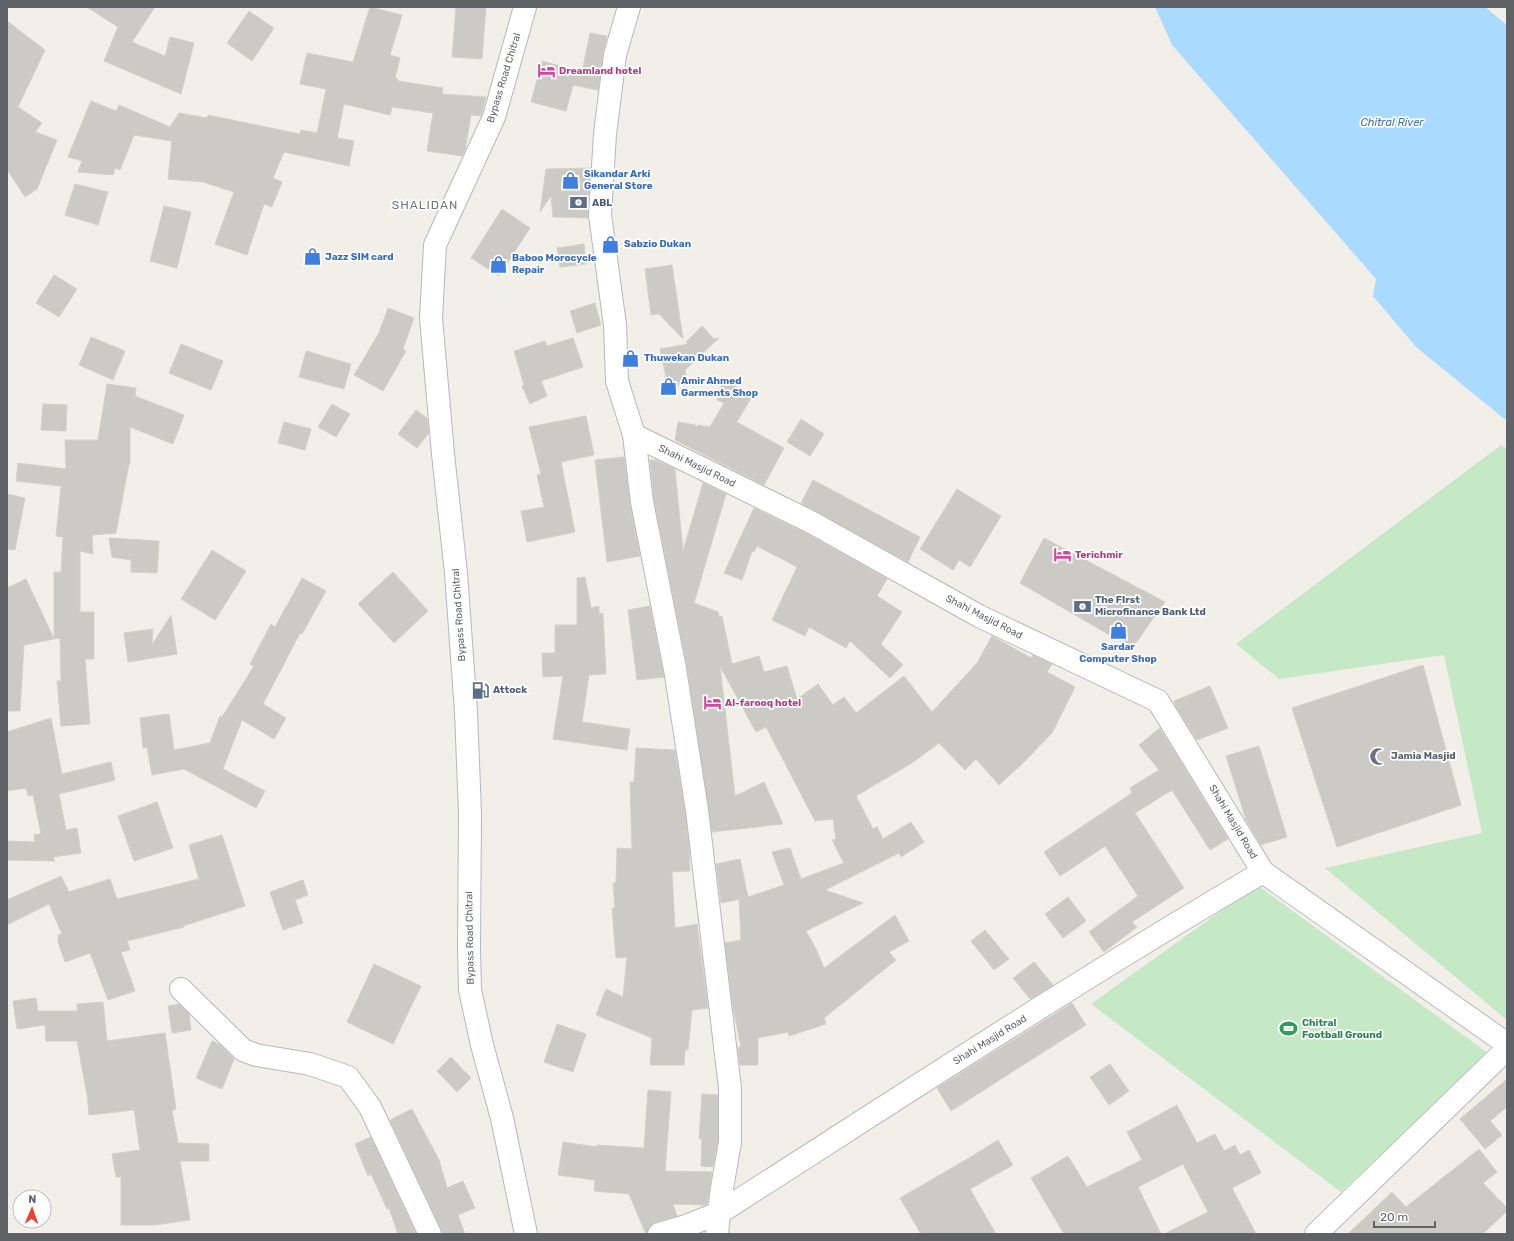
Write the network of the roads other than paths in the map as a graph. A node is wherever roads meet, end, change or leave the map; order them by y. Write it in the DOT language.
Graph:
graph roads {
  1 [pos="525,7"];
  2 [pos="630,7"];
  3 [pos="634,435"];
  4 [pos="1263,872"];
  5 [pos="181,989"];
  6 [pos="1507,1044"];
  7 [pos="1507,1049"];
  8 [pos="718,1224"];
  9 [pos="430,1234"];
  10 [pos="526,1234"];
  11 [pos="659,1234"];
  12 [pos="1316,1234"];
  1 -- 10 [label="street, Bypass Road Chitral"];
  2 -- 3 [label="street"];
  3 -- 4 [label="street, Shahi Masjid Road"];
  3 -- 8 [label="street"];
  4 -- 6 [label="street, Shahi Masjid Road"];
  4 -- 8 [label="street, Shahi Masjid Road"];
  5 -- 9 [label="street"];
  7 -- 12 [label="street"];
  8 -- 11 [label="street, Shahi Masjid Road"];
}
